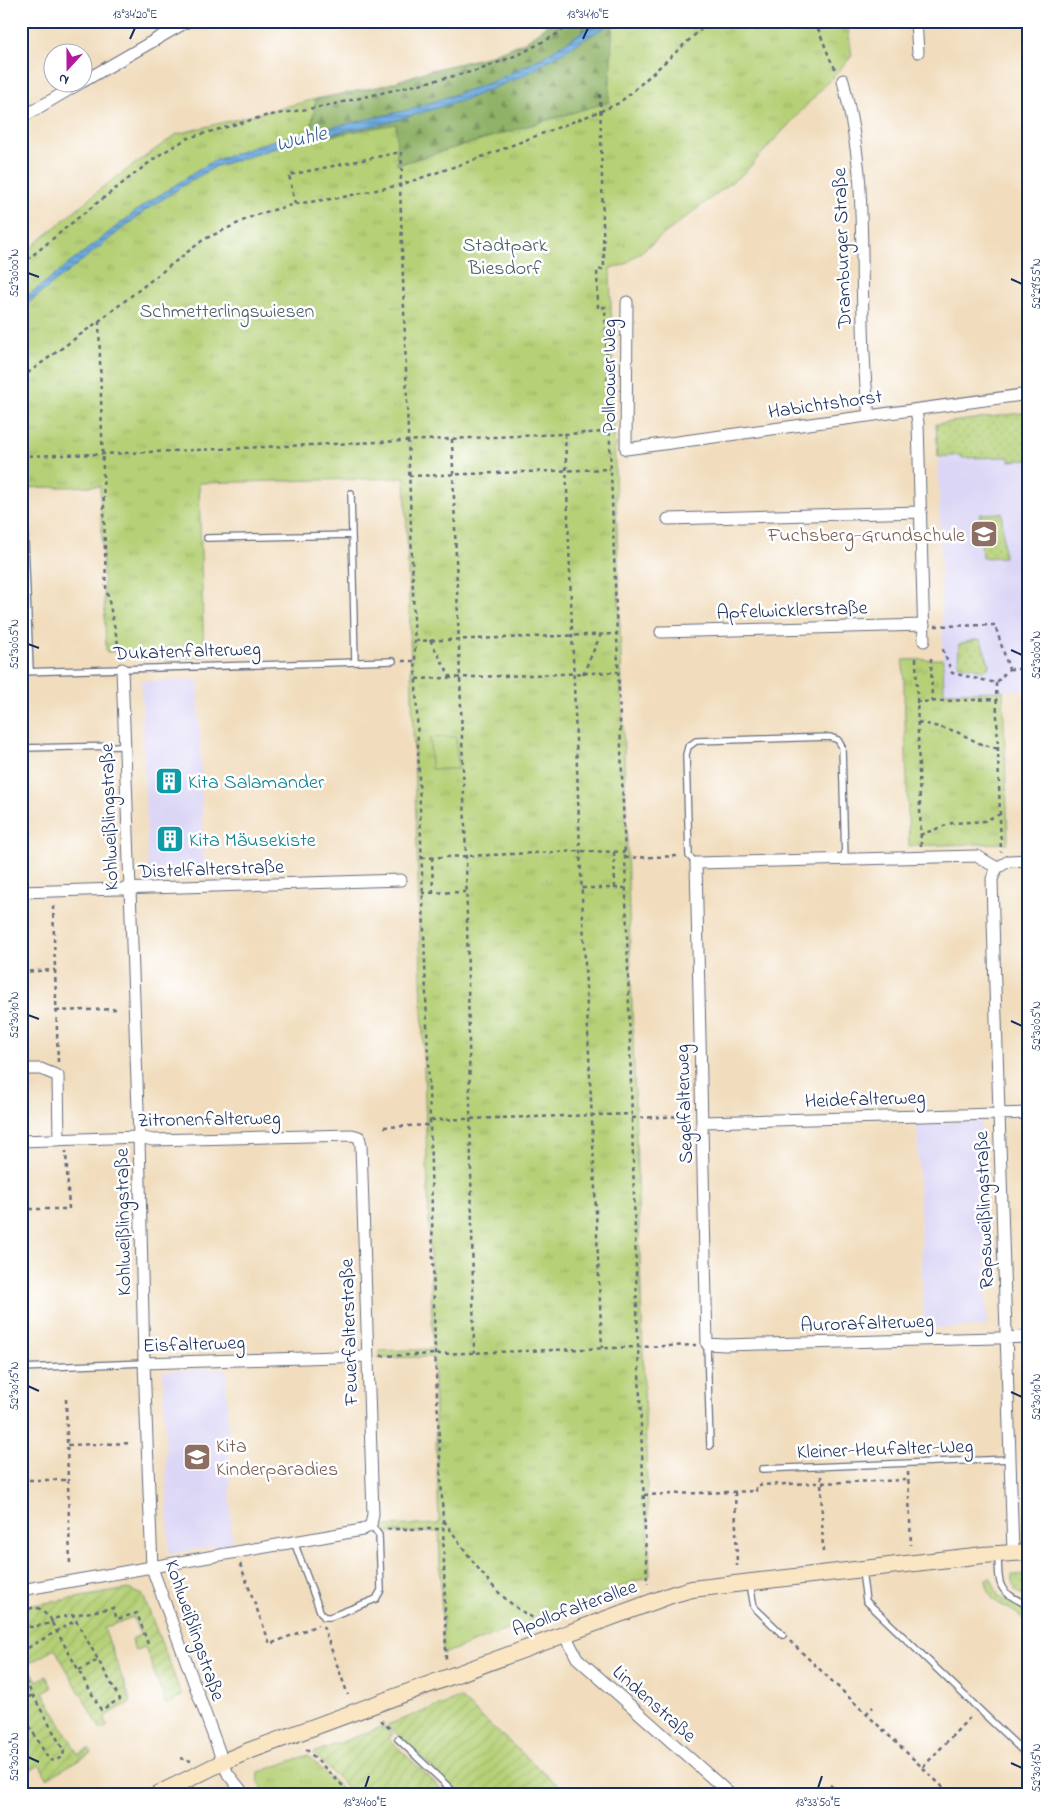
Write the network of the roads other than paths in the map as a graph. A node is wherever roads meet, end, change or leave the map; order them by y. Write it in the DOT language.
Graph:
graph roads {
  1 [pos="188,21"];
  2 [pos="916,21"];
  3 [pos="918,52"];
  4 [pos="92,76"];
  5 [pos="843,80"];
  6 [pos="65,92"];
  7 [pos="21,118"];
  8 [pos="627,302"];
  9 [pos="1029,394"];
  10 [pos="916,410"];
  11 [pos="869,416"];
  12 [pos="626,449"];
  13 [pos="351,493"];
  14 [pos="921,512"];
  15 [pos="24,516"];
  16 [pos="668,519"];
  17 [pos="352,535"];
  18 [pos="207,538"];
  19 [pos="24,576"];
  20 [pos="924,626"];
  21 [pos="661,632"];
  22 [pos="924,641"];
  23 [pos="393,661"];
  24 [pos="354,662"];
  25 [pos="122,669"];
  26 [pos="30,671"];
  27 [pos="21,672"];
  28 [pos="124,746"];
  29 [pos="21,748"];
  30 [pos="693,860"];
  31 [pos="845,860"];
  32 [pos="1029,860"];
  33 [pos="997,868"];
  34 [pos="402,880"];
  35 [pos="130,889"];
  36 [pos="21,892"];
  37 [pos="21,1069"];
  38 [pos="1029,1112"];
  39 [pos="999,1113"];
  40 [pos="703,1118"];
  41 [pos="139,1138"];
  42 [pos="359,1138"];
  43 [pos="62,1140"];
  44 [pos="21,1141"];
  45 [pos="1029,1337"];
  46 [pos="1006,1338"];
  47 [pos="707,1344"];
  48 [pos="368,1356"];
  49 [pos="144,1363"];
  50 [pos="21,1368"];
  51 [pos="710,1446"];
  52 [pos="1010,1459"];
  53 [pos="762,1468"];
  54 [pos="371,1525"];
  55 [pos="294,1542"];
  56 [pos="1013,1553"];
  57 [pos="152,1568"];
  58 [pos="862,1568"];
  59 [pos="750,1582"];
  60 [pos="21,1590"];
  61 [pos="1029,1606"];
  62 [pos="564,1633"];
  63 [pos="785,1637"];
  64 [pos="398,1739"];
  65 [pos="1029,1757"];
  66 [pos="223,1762"];
  67 [pos="158,1794"];
  68 [pos="244,1794"];
  69 [pos="456,1794"];
  70 [pos="730,1794"];
  1 -- 4 [label="street"];
  2 -- 3 [label="street"];
  5 -- 11 [label="street, Dramburger Straße"];
  6 -- 7 [label="street"];
  8 -- 12 [label="street, Pollnower Weg"];
  9 -- 10 [label="street, Habichtshorst"];
  10 -- 11 [label="street, Habichtshorst"];
  10 -- 14 [label="street"];
  11 -- 12 [label="street, Habichtshorst"];
  13 -- 17 [label="lane"];
  14 -- 16 [label="street"];
  14 -- 20 [label="street"];
  15 -- 19 [label="lane"];
  17 -- 18 [label="lane"];
  17 -- 24 [label="lane"];
  19 -- 26 [label="lane"];
  20 -- 21 [label="street, Apfelwicklerstraße"];
  20 -- 22 [label="street"];
  23 -- 24 [label="lane, Dukatenfalterweg"];
  24 -- 25 [label="lane, Dukatenfalterweg"];
  25 -- 26 [label="lane, Dukatenfalterweg"];
  25 -- 28 [label="street, Kohlweißlingstraße"];
  26 -- 27 [label="lane, Dukatenfalterweg"];
  28 -- 29 [label="lane"];
  28 -- 35 [label="street, Kohlweißlingstraße"];
  30 -- 31 [label="street"];
  30 -- 31 [label="lane"];
  30 -- 40 [label="street, Segelfalterweg"];
  31 -- 33 [label="street"];
  32 -- 33 [label="street"];
  33 -- 39 [label="street, Rapsweißlingstraße"];
  34 -- 35 [label="street, Distelfalterstraße"];
  35 -- 36 [label="street, Distelfalterstraße"];
  35 -- 41 [label="street, Kohlweißlingstraße"];
  37 -- 43 [label="street"];
  38 -- 39 [label="street, Heidefalterweg"];
  39 -- 40 [label="street, Heidefalterweg"];
  39 -- 46 [label="street, Rapsweißlingstraße"];
  40 -- 47 [label="street, Segelfalterweg"];
  41 -- 42 [label="street, Zitronenfalterweg"];
  41 -- 43 [label="street, Zitronenfalterweg"];
  41 -- 49 [label="street, Kohlweißlingstraße"];
  42 -- 48 [label="street, Feuerfalterstraße"];
  43 -- 44 [label="street, Zitronenfalterweg"];
  45 -- 46 [label="street, Aurorafalterweg"];
  46 -- 47 [label="street, Aurorafalterweg"];
  46 -- 52 [label="street, Rapsweißlingstraße"];
  47 -- 51 [label="lane"];
  48 -- 49 [label="street, Eisfalterweg"];
  48 -- 54 [label="street, Feuerfalterstraße"];
  49 -- 50 [label="lane, Eisfalterweg"];
  49 -- 57 [label="street, Kohlweißlingstraße"];
  52 -- 53 [label="lane, Kleiner-Heufalter-Weg"];
  52 -- 56 [label="street, Rapsweißlingstraße"];
  54 -- 55 [label="street"];
  54 -- 55 [label="lane"];
  55 -- 57 [label="street"];
  56 -- 58 [label="street, Apollofalterallee"];
  56 -- 61 [label="lane"];
  57 -- 60 [label="street"];
  57 -- 66 [label="street, Kohlweißlingstraße"];
  58 -- 59 [label="street, Apollofalterallee"];
  58 -- 65 [label="lane"];
  59 -- 62 [label="street, Apollofalterallee"];
  59 -- 63 [label="lane"];
  62 -- 66 [label="street, Apollofalterallee"];
  62 -- 70 [label="street, Lindenstraße"];
  64 -- 69 [label="lane"];
  66 -- 67 [label="street, Apollofalterallee"];
  66 -- 68 [label="street, Kohlweißlingstraße"];
}
